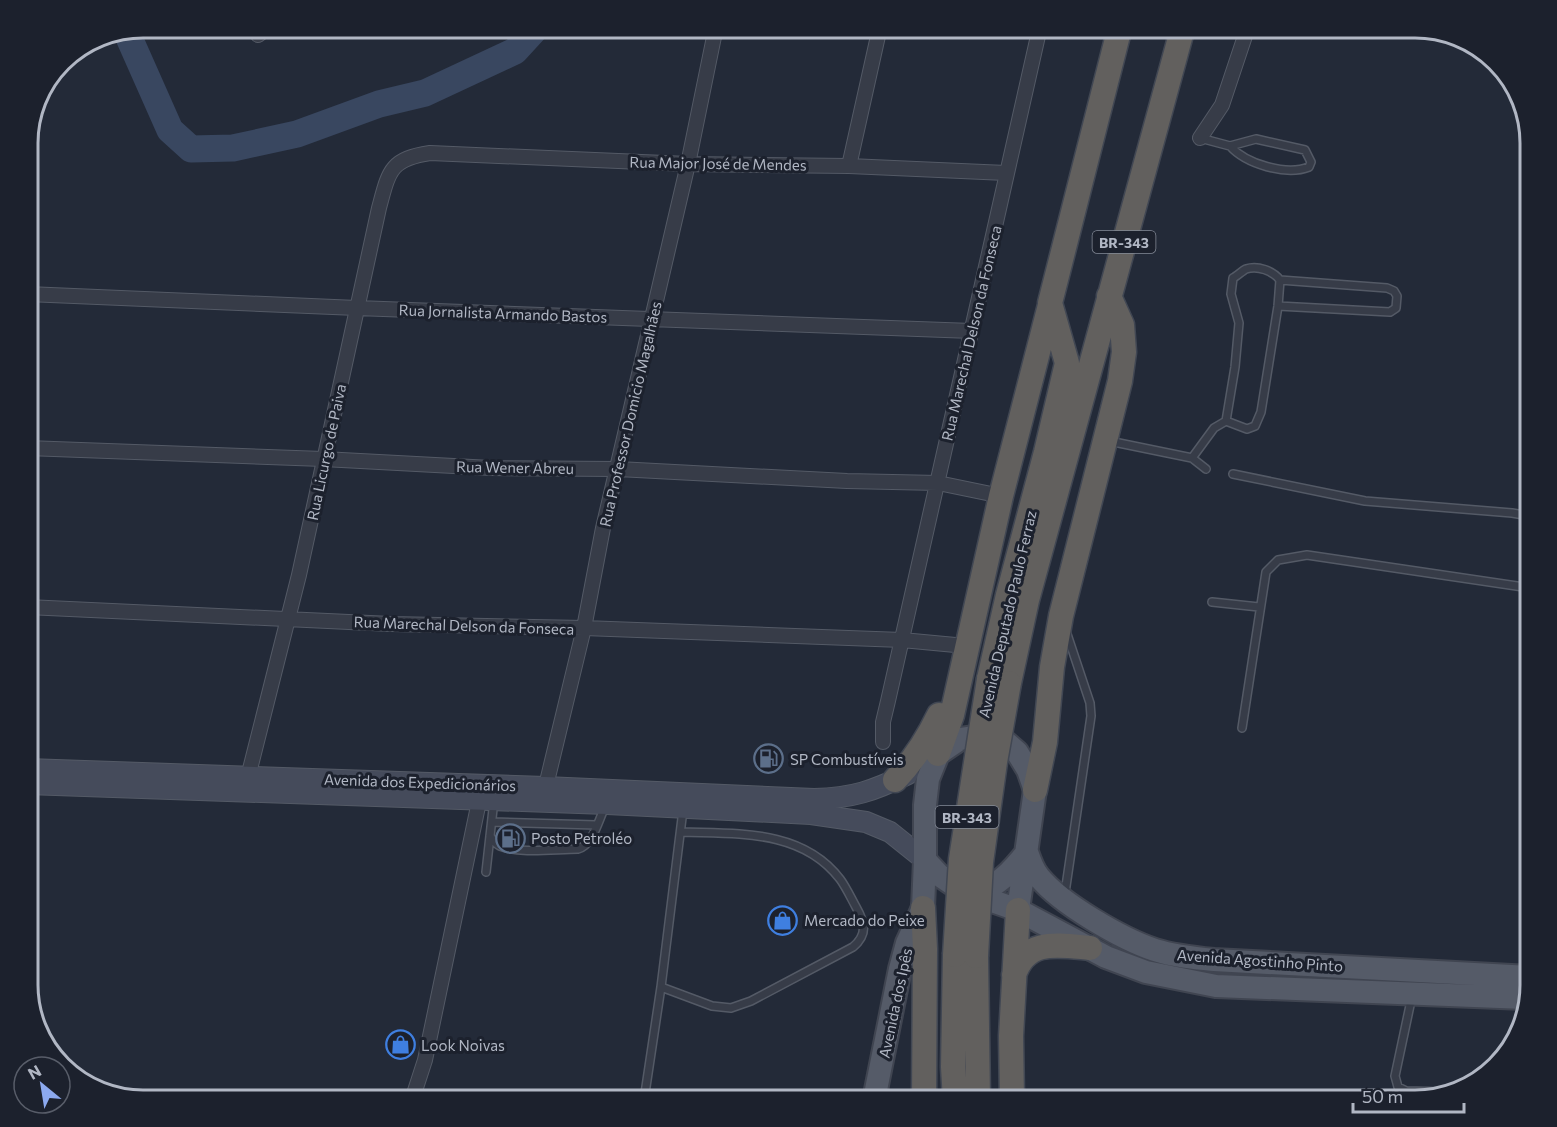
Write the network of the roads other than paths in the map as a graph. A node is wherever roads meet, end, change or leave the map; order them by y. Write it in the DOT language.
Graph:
graph roads {
  1 [pos="714,38"];
  2 [pos="878,38"];
  3 [pos="1037,38"];
  4 [pos="1117,38"];
  5 [pos="1180,38"];
  6 [pos="1244,38"];
  7 [pos="1200,138"];
  8 [pos="1230,146"];
  9 [pos="430,153"];
  10 [pos="688,164"];
  11 [pos="849,166"];
  12 [pos="1006,173"];
  13 [pos="1280,280"];
  14 [pos="38,293"];
  15 [pos="1109,296"];
  16 [pos="1050,303"];
  17 [pos="1278,306"];
  18 [pos="357,308"];
  19 [pos="653,318"];
  20 [pos="972,331"];
  21 [pos="1226,421"];
  22 [pos="1106,441"];
  23 [pos="38,448"];
  24 [pos="1056,455"];
  25 [pos="1192,458"];
  26 [pos="323,459"];
  27 [pos="618,469"];
  28 [pos="1206,469"];
  29 [pos="1233,474"];
  30 [pos="938,483"];
  31 [pos="1001,496"];
  32 [pos="1520,514"];
  33 [pos="1520,587"];
  34 [pos="1212,602"];
  35 [pos="38,607"];
  36 [pos="1259,607"];
  37 [pos="1061,616"];
  38 [pos="287,618"];
  39 [pos="584,628"];
  40 [pos="902,640"];
  41 [pos="966,649"];
  42 [pos="1242,728"];
  43 [pos="884,742"];
  44 [pos="938,754"];
  45 [pos="38,769"];
  46 [pos="248,777"];
  47 [pos="895,780"];
  48 [pos="38,784"];
  49 [pos="1035,790"];
  50 [pos="485,794"];
  51 [pos="544,794"];
  52 [pos="684,800"];
  53 [pos="607,804"];
  54 [pos="812,806"];
  55 [pos="492,822"];
  56 [pos="596,825"];
  57 [pos="682,832"];
  58 [pos="490,836"];
  59 [pos="1027,852"];
  60 [pos="925,860"];
  61 [pos="486,872"];
  62 [pos="975,894"];
  63 [pos="1064,899"];
  64 [pos="923,908"];
  65 [pos="1018,910"];
  66 [pos="1090,948"];
  67 [pos="965,955"];
  68 [pos="1520,976"];
  69 [pos="1014,978"];
  70 [pos="661,987"];
  71 [pos="1413,994"];
  72 [pos="1518,998"];
  73 [pos="415,1090"];
  74 [pos="646,1090"];
  75 [pos="876,1090"];
  76 [pos="924,1090"];
  77 [pos="954,1090"];
  78 [pos="977,1090"];
  79 [pos="1012,1090"];
  80 [pos="1406,1090"];
  1 -- 10 [label="street, Rua Professor Domicio Magalhães"];
  2 -- 11 [label="street"];
  3 -- 12 [label="street, Rua Marechal Delson da Fonseca"];
  4 -- 16 [label="highway"];
  5 -- 15 [label="highway, BR-343"];
  6 -- 7 [label="street"];
  7 -- 8 [label="lane"];
  8 -- 8 [label="lane"];
  9 -- 10 [label="street, Rua Major José de Mendes"];
  9 -- 18 [label="street, Rua Licurgo de Paiva"];
  10 -- 11 [label="street, Rua Major José de Mendes"];
  10 -- 19 [label="street, Rua Professor Domicio Magalhães"];
  11 -- 12 [label="street, Rua Major José de Mendes"];
  12 -- 20 [label="street, Rua Marechal Delson da Fonseca"];
  13 -- 17 [label="lane"];
  13 -- 17 [label="lane"];
  13 -- 21 [label="lane"];
  14 -- 18 [label="street, Rua Jornalista Armando Bastos"];
  15 -- 22 [label="highway"];
  15 -- 24 [label="highway, BR-343"];
  16 -- 24 [label="highway, BR-343"];
  16 -- 31 [label="highway"];
  17 -- 21 [label="lane"];
  18 -- 19 [label="street, Rua Jornalista Armando Bastos"];
  18 -- 26 [label="street, Rua Licurgo de Paiva"];
  19 -- 20 [label="street, Rua Jornalista Armando Bastos"];
  19 -- 27 [label="street, Rua Professor Domicio Magalhães"];
  20 -- 30 [label="street, Rua Marechal Delson da Fonseca"];
  21 -- 25 [label="lane"];
  22 -- 25 [label="lane"];
  22 -- 37 [label="highway"];
  23 -- 26 [label="street, Rua Wener Abreu"];
  24 -- 67 [label="highway, Avenida Deputado Paulo Ferraz / BR-343, bridge"];
  25 -- 28 [label="lane"];
  26 -- 27 [label="street, Rua Wener Abreu"];
  26 -- 38 [label="street, Rua Licurgo de Paiva"];
  27 -- 30 [label="street, Rua Wener Abreu"];
  27 -- 39 [label="street, Rua Professor Domicio Magalhães"];
  29 -- 32 [label="lane"];
  30 -- 31 [label="street, Rua Wener Abreu"];
  30 -- 40 [label="street, Rua Marechal Delson da Fonseca"];
  31 -- 41 [label="highway"];
  33 -- 36 [label="lane"];
  34 -- 36 [label="lane"];
  35 -- 38 [label="street, Rua Marechal Delson da Fonseca"];
  36 -- 42 [label="lane"];
  37 -- 49 [label="highway"];
  37 -- 63 [label="lane"];
  38 -- 39 [label="street, Rua Marechal Delson da Fonseca"];
  38 -- 46 [label="street, Rua Licurgo de Paiva"];
  39 -- 40 [label="street, Rua Marechal Delson da Fonseca"];
  39 -- 51 [label="street, Rua Professor Domicio Magalhães"];
  40 -- 41 [label="street, Rua Marechal Delson da Fonseca"];
  40 -- 43 [label="street, Rua Marechal Delson da Fonseca"];
  41 -- 44 [label="highway"];
  41 -- 47 [label="highway"];
  44 -- 47 [label="main road"];
  44 -- 49 [label="main road"];
  44 -- 60 [label="main road"];
  45 -- 46 [label="main road, Avenida dos Expedicionários"];
  46 -- 50 [label="main road, Avenida dos Expedicionários"];
  47 -- 54 [label="main road"];
  48 -- 50 [label="main road, Avenida dos Expedicionários"];
  49 -- 59 [label="main road"];
  50 -- 51 [label="main road, Avenida dos Expedicionários"];
  50 -- 55 [label="lane"];
  50 -- 73 [label="street"];
  51 -- 52 [label="main road, Avenida dos Expedicionários"];
  51 -- 53 [label="main road, Avenida dos Expedicionários"];
  52 -- 53 [label="main road, Avenida dos Expedicionários"];
  52 -- 54 [label="main road, Avenida dos Expedicionários"];
  52 -- 57 [label="lane"];
  53 -- 56 [label="lane"];
  54 -- 60 [label="main road"];
  55 -- 56 [label="lane"];
  55 -- 58 [label="lane"];
  56 -- 58 [label="lane"];
  57 -- 70 [label="lane"];
  57 -- 70 [label="lane"];
  58 -- 61 [label="lane"];
  59 -- 62 [label="main road"];
  59 -- 63 [label="main road, Avenida Agostinho Pinto"];
  59 -- 65 [label="main road"];
  60 -- 62 [label="main road"];
  60 -- 64 [label="main road"];
  62 -- 65 [label="main road, Avenida Agostinho Pinto"];
  63 -- 68 [label="main road, Avenida Agostinho Pinto"];
  64 -- 75 [label="main road, Avenida dos Ipês"];
  64 -- 76 [label="highway"];
  65 -- 66 [label="main road, Avenida Agostinho Pinto"];
  65 -- 69 [label="highway"];
  66 -- 69 [label="highway"];
  66 -- 71 [label="main road, Avenida Agostinho Pinto"];
  67 -- 77 [label="highway, Avenida Deputado Paulo Ferraz / BR-343"];
  67 -- 78 [label="highway, Avenida Deputado Paulo Ferraz / BR-343"];
  69 -- 79 [label="highway"];
  70 -- 74 [label="lane"];
  71 -- 72 [label="main road, Avenida Agostinho Pinto"];
  71 -- 80 [label="lane"];
}
